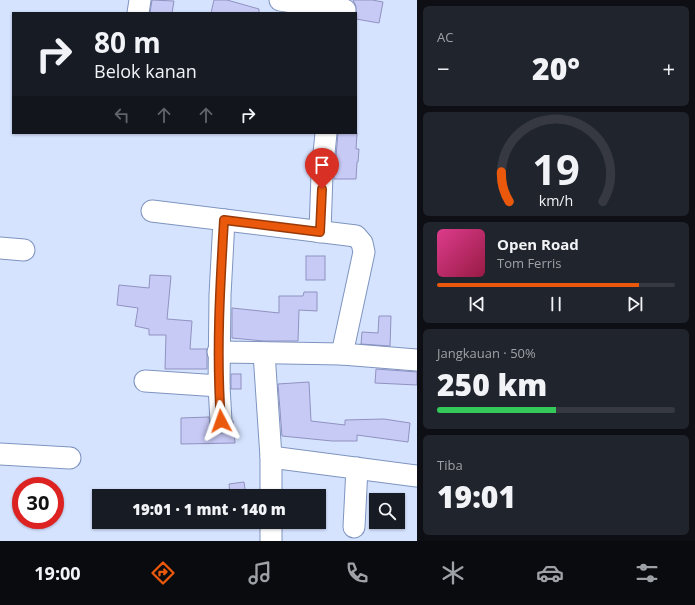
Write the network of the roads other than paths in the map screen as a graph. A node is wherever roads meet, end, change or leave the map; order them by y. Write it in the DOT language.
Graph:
graph roads {
  1 [pos="140,0"];
  2 [pos="280,0"];
  3 [pos="346,8"];
  4 [pos="138,12"];
  5 [pos="326,134"];
  6 [pos="152,211"];
  7 [pos="224,220"];
  8 [pos="320,232"];
  9 [pos="0,248"];
  10 [pos="24,250"];
  11 [pos="218,352"];
  12 [pos="264,353"];
  13 [pos="342,354"];
  14 [pos="417,360"];
  15 [pos="145,381"];
  16 [pos="218,386"];
  17 [pos="221,421"];
  18 [pos="0,454"];
  19 [pos="271,457"];
  20 [pos="70,458"];
  21 [pos="357,468"];
  22 [pos="417,476"];
  23 [pos="271,489"];
  24 [pos="354,527"];
  25 [pos="271,529"];
  26 [pos="271,541"];
  1 -- 4 [label="street"];
  2 -- 3 [label="street"];
  5 -- 8 [label="street"];
  6 -- 7 [label="street"];
  7 -- 8 [label="street"];
  7 -- 11 [label="street"];
  8 -- 13 [label="street"];
  9 -- 10 [label="street"];
  11 -- 12 [label="street"];
  11 -- 16 [label="street"];
  12 -- 13 [label="street"];
  12 -- 19 [label="street"];
  13 -- 14 [label="street"];
  15 -- 16 [label="street"];
  16 -- 17 [label="street"];
  18 -- 20 [label="street"];
  19 -- 21 [label="street"];
  19 -- 23 [label="street"];
  21 -- 22 [label="street"];
  21 -- 24 [label="street"];
  25 -- 26 [label="street"];
}
